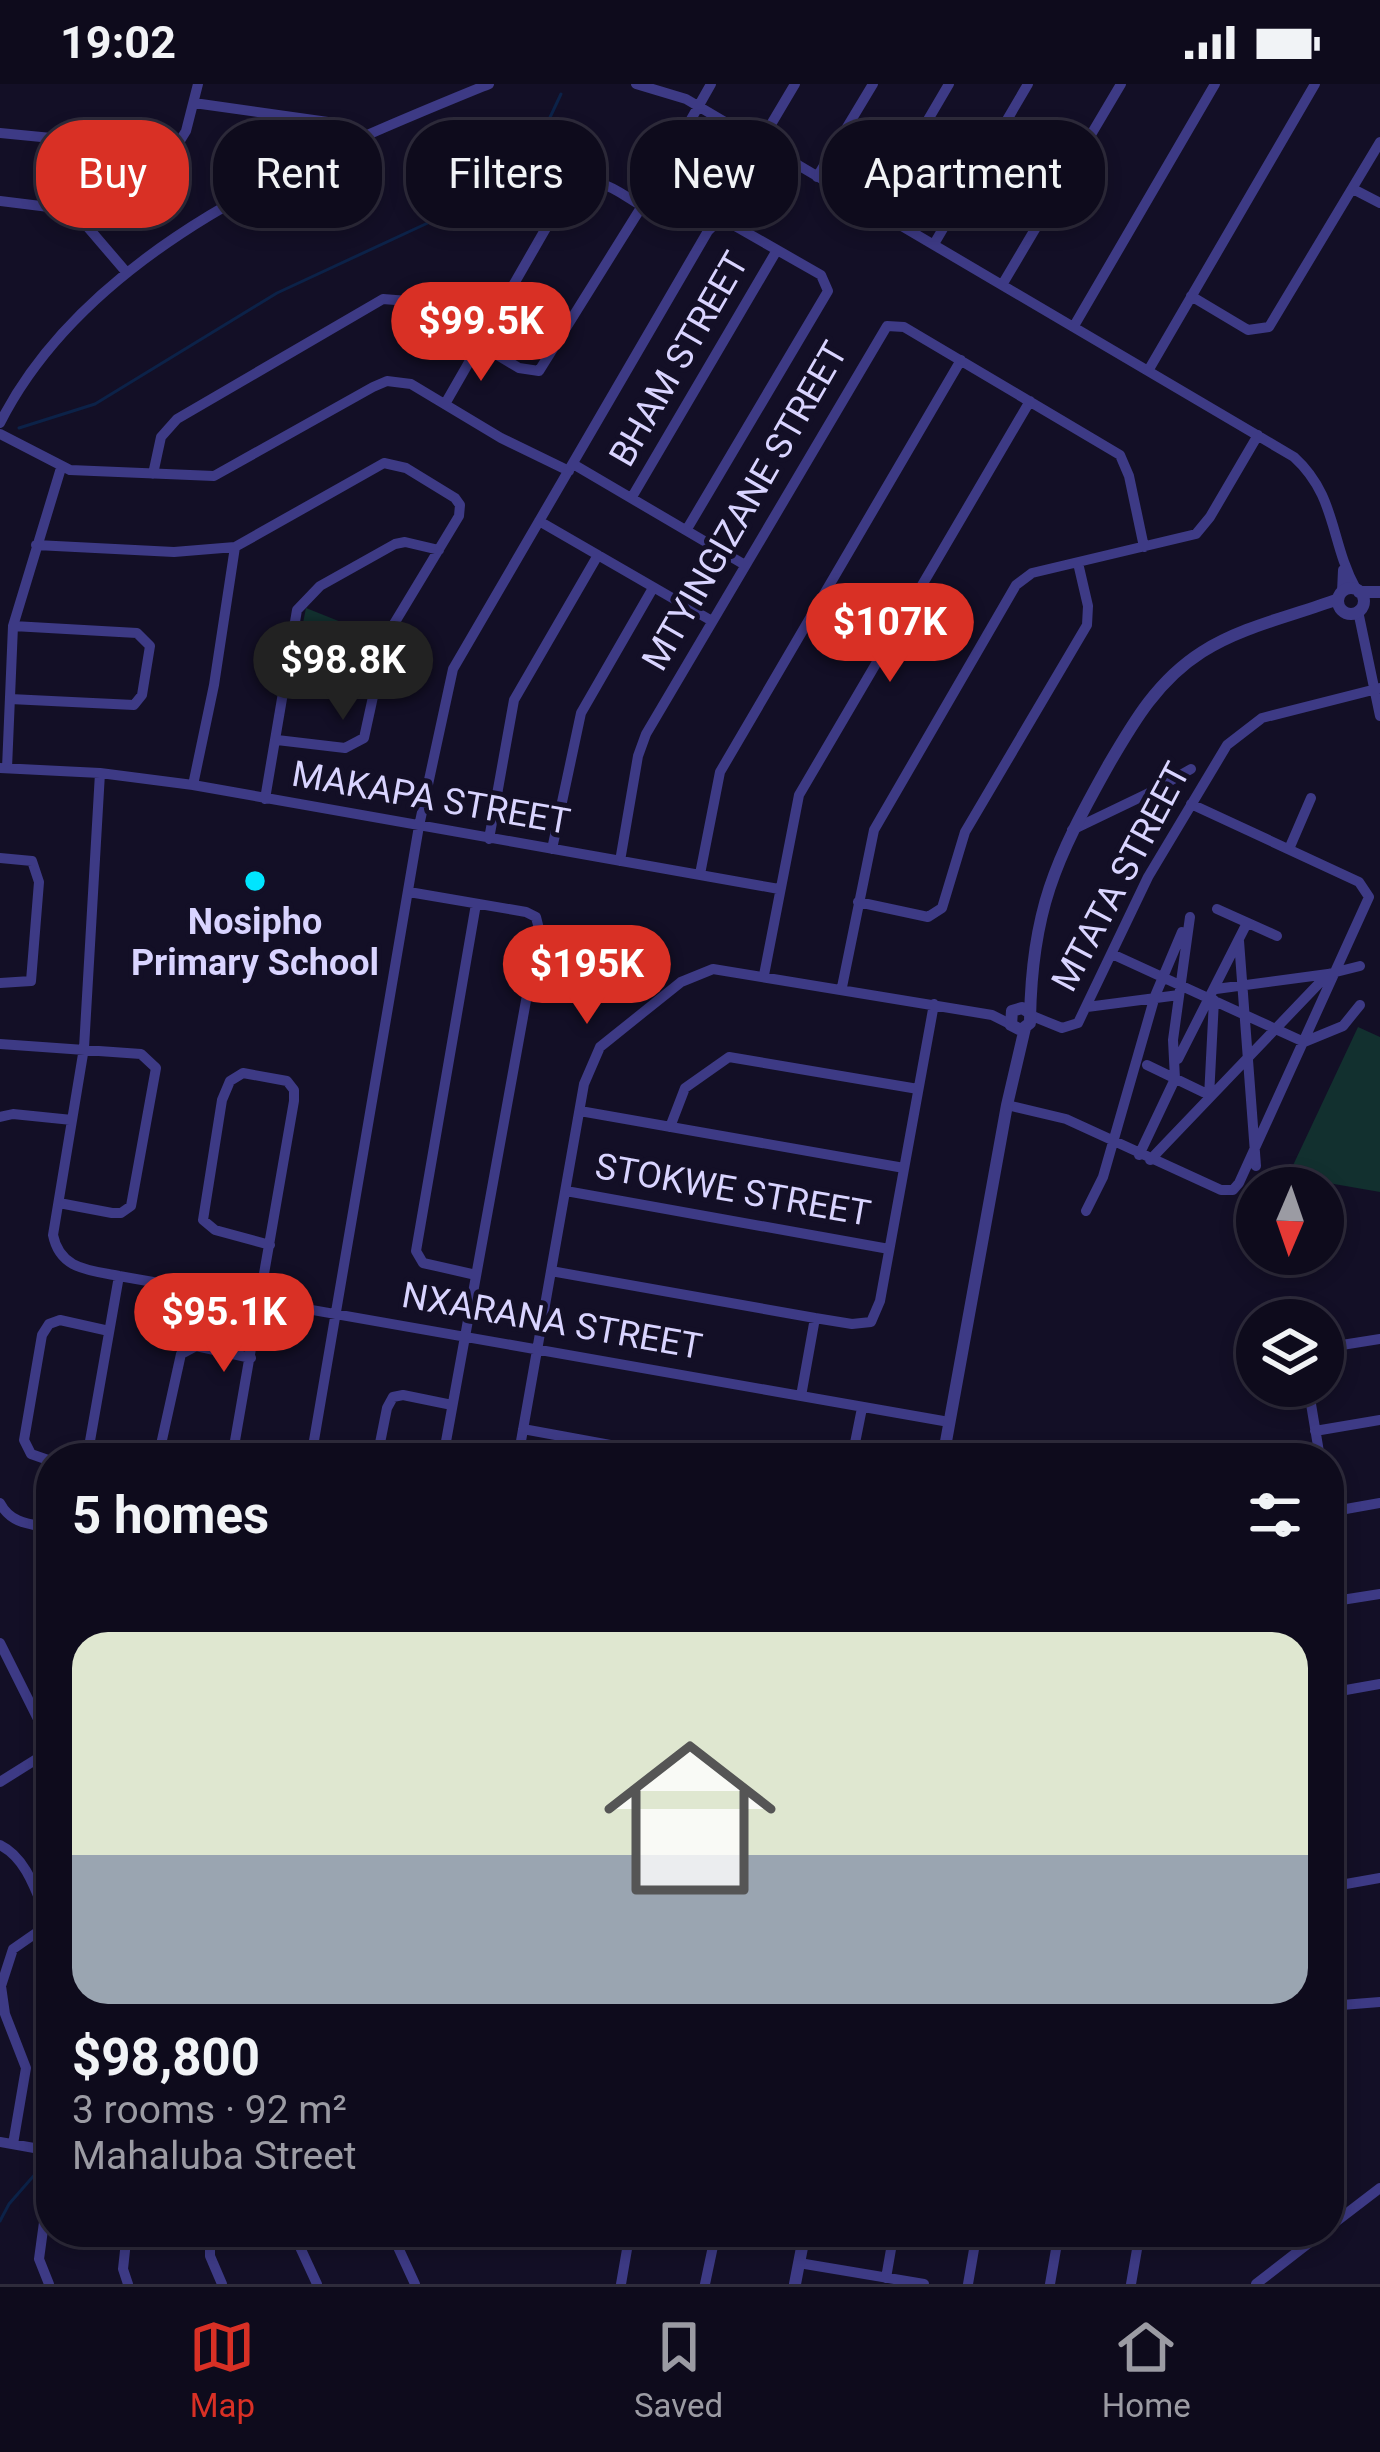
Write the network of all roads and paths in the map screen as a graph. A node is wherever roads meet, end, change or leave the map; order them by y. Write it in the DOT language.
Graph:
graph roads {
  1 [pos="198,84"];
  2 [pos="451,84"];
  3 [pos="489,84"];
  4 [pos="637,84"];
  5 [pos="711,84"];
  6 [pos="795,84"];
  7 [pos="873,84"];
  8 [pos="949,84"];
  9 [pos="1028,84"];
  10 [pos="1121,84"];
  11 [pos="1215,84"];
  12 [pos="1315,84"];
  13 [pos="457,97"];
  14 [pos="194,103"];
  15 [pos="698,106"];
  16 [pos="189,120"];
  17 [pos="316,120"];
  18 [pos="690,120"];
  19 [pos="722,120"];
  20 [pos="775,120"];
  21 [pos="928,120"];
  22 [pos="382,129"];
  23 [pos="0,133"];
  24 [pos="36,136"];
  25 [pos="1380,142"];
  26 [pos="798,166"];
  27 [pos="817,177"];
  28 [pos="822,180"];
  29 [pos="1353,189"];
  30 [pos="630,199"];
  31 [pos="0,202"];
  32 [pos="1380,203"];
  33 [pos="36,207"];
  34 [pos="213,216"];
  35 [pos="630,225"];
  36 [pos="89,228"];
  37 [pos="712,228"];
  38 [pos="738,228"];
  39 [pos="906,228"];
  40 [pos="934,244"];
  41 [pos="777,250"];
  42 [pos="127,273"];
  43 [pos="1002,284"];
  44 [pos="1192,296"];
  45 [pos="1074,326"];
  46 [pos="477,342"];
  47 [pos="961,360"];
  48 [pos="1148,371"];
  49 [pos="1030,401"];
  50 [pos="445,404"];
  51 [pos="0,423"];
  52 [pos="0,434"];
  53 [pos="1258,435"];
  54 [pos="571,467"];
  55 [pos="61,468"];
  56 [pos="153,474"];
  57 [pos="632,497"];
  58 [pos="539,521"];
  59 [pos="687,529"];
  60 [pos="36,545"];
  61 [pos="235,548"];
  62 [pos="1144,548"];
  63 [pos="439,550"];
  64 [pos="598,555"];
  65 [pos="1078,563"];
  66 [pos="745,565"];
  67 [pos="653,587"];
  68 [pos="1380,597"];
  69 [pos="1351,602"];
  70 [pos="712,621"];
  71 [pos="13,626"];
  72 [pos="1377,688"];
  73 [pos="10,699"];
  74 [pos="1380,716"];
  75 [pos="277,740"];
  76 [pos="4,768"];
  77 [pos="1191,769"];
  78 [pos="100,773"];
  79 [pos="193,785"];
  80 [pos="266,799"];
  81 [pos="1311,799"];
  82 [pos="1191,804"];
  83 [pos="419,826"];
  84 [pos="1072,830"];
  85 [pos="489,838"];
  86 [pos="1288,849"];
  87 [pos="552,850"];
  88 [pos="0,858"];
  89 [pos="620,861"];
  90 [pos="700,874"];
  91 [pos="779,889"];
  92 [pos="409,892"];
  93 [pos="858,902"];
  94 [pos="476,904"];
  95 [pos="1217,909"];
  96 [pos="1190,917"];
  97 [pos="1247,923"];
  98 [pos="1182,932"];
  99 [pos="1277,936"];
  100 [pos="1239,941"];
  101 [pos="1112,954"];
  102 [pos="1360,965"];
  103 [pos="1332,973"];
  104 [pos="764,974"];
  105 [pos="1162,977"];
  106 [pos="0,983"];
  107 [pos="1240,986"];
  108 [pos="842,987"];
  109 [pos="1179,990"];
  110 [pos="1155,996"];
  111 [pos="1214,996"];
  112 [pos="934,1004"];
  113 [pos="1360,1005"];
  114 [pos="1086,1007"];
  115 [pos="1243,1013"];
  116 [pos="1020,1019"];
  117 [pos="1276,1029"];
  118 [pos="1304,1042"];
  119 [pos="0,1044"];
  120 [pos="85,1048"];
  121 [pos="1248,1057"];
  122 [pos="1147,1065"];
  123 [pos="1175,1075"];
  124 [pos="918,1089"];
  125 [pos="1207,1095"];
  126 [pos="1007,1106"];
  127 [pos="580,1111"];
  128 [pos="0,1118"];
  129 [pos="72,1120"];
  130 [pos="670,1126"];
  131 [pos="1114,1143"];
  132 [pos="1256,1145"];
  133 [pos="1144,1158"];
  134 [pos="1256,1166"];
  135 [pos="904,1168"];
  136 [pos="566,1191"];
  137 [pos="58,1203"];
  138 [pos="1086,1211"];
  139 [pos="270,1245"];
  140 [pos="889,1249"];
  141 [pos="551,1271"];
  142 [pos="476,1275"];
  143 [pos="119,1276"];
  144 [pos="262,1301"];
  145 [pos="338,1315"];
  146 [pos="814,1318"];
  147 [pos="109,1331"];
  148 [pos="466,1336"];
  149 [pos="1380,1339"];
  150 [pos="1344,1345"];
  151 [pos="537,1348"];
  152 [pos="251,1358"];
  153 [pos="801,1396"];
  154 [pos="452,1405"];
  155 [pos="1311,1407"];
  156 [pos="862,1408"];
  157 [pos="1380,1420"];
  158 [pos="949,1422"];
  159 [pos="523,1429"];
  160 [pos="1315,1431"];
  161 [pos="90,1443"];
  162 [pos="161,1443"];
  163 [pos="235,1443"];
  164 [pos="313,1443"];
  165 [pos="380,1443"];
  166 [pos="446,1443"];
  167 [pos="521,1443"];
  168 [pos="599,1443"];
  169 [pos="855,1443"];
  170 [pos="946,1443"];
  171 [pos="1317,1443"];
  172 [pos="36,1456"];
  173 [pos="0,1503"];
  174 [pos="1380,1503"];
  175 [pos="1344,1510"];
  176 [pos="36,1525"];
  177 [pos="1380,1594"];
  178 [pos="1344,1600"];
  179 [pos="0,1643"];
  180 [pos="1380,1684"];
  181 [pos="1344,1690"];
  182 [pos="36,1717"];
  183 [pos="36,1758"];
  184 [pos="0,1782"];
  185 [pos="0,1845"];
  186 [pos="1380,1878"];
  187 [pos="1344,1884"];
  188 [pos="36,1894"];
  189 [pos="36,1934"];
  190 [pos="1380,2002"];
  191 [pos="1344,2005"];
  192 [pos="7,2143"];
  193 [pos="1380,2188"];
  194 [pos="1344,2216"];
  195 [pos="41,2247"];
  196 [pos="125,2247"];
  197 [pos="210,2247"];
  198 [pos="300,2247"];
  199 [pos="398,2247"];
  200 [pos="628,2247"];
  201 [pos="713,2247"];
  202 [pos="802,2247"];
  203 [pos="891,2247"];
  204 [pos="974,2247"];
  205 [pos="1056,2247"];
  206 [pos="1137,2247"];
  207 [pos="1304,2247"];
  208 [pos="799,2263"];
  209 [pos="123,2269"];
  210 [pos="886,2278"];
  211 [pos="49,2284"];
  212 [pos="112,2284"];
  213 [pos="128,2284"];
  214 [pos="222,2284"];
  215 [pos="316,2284"];
  216 [pos="415,2284"];
  217 [pos="621,2284"];
  218 [pos="705,2284"];
  219 [pos="795,2284"];
  220 [pos="924,2284"];
  221 [pos="968,2284"];
  222 [pos="1050,2284"];
  223 [pos="1131,2284"];
  224 [pos="1256,2284"];
  1 -- 14 [label="street"];
  2 -- 13 [label="street"];
  3 -- 13 [label="street"];
  4 -- 15 [label="street"];
  5 -- 15 [label="street"];
  6 -- 20 [label="street"];
  7 -- 27 [label="street"];
  8 -- 21 [label="street"];
  9 -- 40 [label="street"];
  10 -- 43 [label="street"];
  11 -- 45 [label="street"];
  12 -- 44 [label="street"];
  13 -- 22 [label="street"];
  14 -- 16 [label="street"];
  14 -- 17 [label="street"];
  15 -- 18 [label="street"];
  15 -- 19 [label="street"];
  23 -- 24 [label="street"];
  25 -- 29 [label="street"];
  26 -- 27 [label="street"];
  27 -- 28 [label="street"];
  29 -- 32 [label="street"];
  29 -- 44 [label="street"];
  30 -- 46 [label="street"];
  31 -- 33 [label="street"];
  34 -- 42 [label="street"];
  35 -- 46 [label="street"];
  36 -- 42 [label="street"];
  37 -- 54 [label="street"];
  38 -- 41 [label="street"];
  39 -- 40 [label="street"];
  40 -- 43 [label="street"];
  41 -- 57 [label="street, BHAM STREET"];
  41 -- 59 [label="street"];
  42 -- 51 [label="street"];
  43 -- 45 [label="street"];
  44 -- 48 [label="street"];
  45 -- 48 [label="street"];
  46 -- 50 [label="street"];
  46 -- 56 [label="street"];
  47 -- 49 [label="street, MTYINGIZANE STREET"];
  47 -- 66 [label="street, MTYINGIZANE STREET"];
  47 -- 90 [label="street"];
  48 -- 53 [label="street"];
  49 -- 62 [label="street, MTYINGIZANE STREET"];
  49 -- 91 [label="street"];
  50 -- 54 [label="street"];
  50 -- 56 [label="street"];
  52 -- 55 [label="street"];
  53 -- 62 [label="street"];
  53 -- 69 [label="street"];
  54 -- 57 [label="street"];
  54 -- 58 [label="street"];
  55 -- 56 [label="street"];
  55 -- 60 [label="street"];
  57 -- 59 [label="street"];
  58 -- 64 [label="street"];
  58 -- 83 [label="street"];
  59 -- 66 [label="street"];
  60 -- 61 [label="street"];
  60 -- 71 [label="street"];
  61 -- 63 [label="street"];
  61 -- 79 [label="street"];
  62 -- 65 [label="street"];
  63 -- 75 [label="street"];
  63 -- 75 [label="street"];
  64 -- 67 [label="street"];
  64 -- 85 [label="street"];
  65 -- 93 [label="street"];
  65 -- 93 [label="street"];
  66 -- 70 [label="street, MTYINGIZANE STREET"];
  67 -- 70 [label="street"];
  67 -- 87 [label="street"];
  68 -- 69 [label="street"];
  69 -- 72 [label="street"];
  69 -- 84 [label="street"];
  70 -- 89 [label="street, MTYINGIZANE STREET"];
  71 -- 73 [label="street"];
  71 -- 73 [label="street"];
  72 -- 74 [label="street"];
  72 -- 82 [label="street, MTATA STREET"];
  73 -- 76 [label="street"];
  75 -- 80 [label="street"];
  76 -- 78 [label="street, MAKAPA STREET"];
  77 -- 84 [label="street"];
  78 -- 79 [label="street, MAKAPA STREET"];
  78 -- 120 [label="street, NXARANA STREET"];
  79 -- 80 [label="street, MAKAPA STREET"];
  80 -- 83 [label="street, MAKAPA STREET"];
  81 -- 86 [label="street"];
  82 -- 86 [label="street"];
  82 -- 101 [label="street, MTATA STREET"];
  83 -- 85 [label="street, MAKAPA STREET"];
  83 -- 92 [label="street"];
  84 -- 116 [label="street"];
  85 -- 87 [label="street, MAKAPA STREET"];
  86 -- 103 [label="street"];
  87 -- 89 [label="street, MAKAPA STREET"];
  88 -- 106 [label="street"];
  89 -- 90 [label="street, MAKAPA STREET"];
  90 -- 91 [label="street, MAKAPA STREET"];
  91 -- 104 [label="street"];
  92 -- 94 [label="street"];
  92 -- 145 [label="street"];
  93 -- 108 [label="street"];
  94 -- 142 [label="street"];
  94 -- 142 [label="street"];
  95 -- 97 [label="street"];
  96 -- 109 [label="street"];
  97 -- 99 [label="street"];
  97 -- 100 [label="street"];
  98 -- 105 [label="street"];
  100 -- 107 [label="street"];
  100 -- 111 [label="street"];
  101 -- 105 [label="street"];
  101 -- 114 [label="street, MTATA STREET"];
  102 -- 103 [label="street"];
  103 -- 107 [label="street"];
  103 -- 117 [label="street"];
  103 -- 118 [label="street"];
  104 -- 108 [label="street, MTATA STREET"];
  104 -- 127 [label="street, MTATA STREET"];
  105 -- 109 [label="street"];
  105 -- 110 [label="street"];
  107 -- 111 [label="street"];
  107 -- 115 [label="street"];
  108 -- 112 [label="street, MTATA STREET"];
  109 -- 110 [label="street"];
  109 -- 111 [label="street"];
  109 -- 123 [label="street"];
  110 -- 114 [label="street"];
  110 -- 131 [label="street"];
  111 -- 115 [label="street"];
  111 -- 123 [label="street"];
  111 -- 125 [label="street"];
  112 -- 116 [label="street, MTATA STREET"];
  112 -- 124 [label="street"];
  113 -- 118 [label="street"];
  114 -- 116 [label="street, MTATA STREET"];
  115 -- 117 [label="street"];
  115 -- 121 [label="street"];
  116 -- 126 [label="street"];
  117 -- 118 [label="street"];
  117 -- 121 [label="street"];
  118 -- 132 [label="street"];
  119 -- 120 [label="street"];
  120 -- 129 [label="street, NXARANA STREET"];
  120 -- 137 [label="street"];
  121 -- 125 [label="street"];
  121 -- 132 [label="street"];
  122 -- 123 [label="street"];
  123 -- 125 [label="street"];
  123 -- 133 [label="street"];
  124 -- 130 [label="street"];
  124 -- 135 [label="street"];
  125 -- 133 [label="street"];
  126 -- 131 [label="street"];
  126 -- 158 [label="street"];
  127 -- 130 [label="street"];
  127 -- 136 [label="street, MTATA STREET"];
  128 -- 129 [label="street"];
  129 -- 137 [label="street, NXARANA STREET"];
  130 -- 135 [label="street"];
  131 -- 133 [label="street"];
  131 -- 138 [label="street"];
  132 -- 133 [label="street"];
  132 -- 134 [label="street"];
  135 -- 140 [label="street"];
  136 -- 140 [label="street, STOKWE STREET"];
  136 -- 141 [label="street, MTATA STREET"];
  137 -- 143 [label="street, NXARANA STREET"];
  139 -- 139 [label="street"];
  139 -- 144 [label="street"];
  140 -- 146 [label="street"];
  141 -- 146 [label="street"];
  141 -- 151 [label="street, MTATA STREET"];
  142 -- 148 [label="street"];
  143 -- 144 [label="street, NXARANA STREET"];
  143 -- 147 [label="street"];
  144 -- 145 [label="street, NXARANA STREET"];
  144 -- 152 [label="street"];
  145 -- 148 [label="street, NXARANA STREET"];
  145 -- 164 [label="street"];
  146 -- 153 [label="street"];
  147 -- 161 [label="street"];
  147 -- 172 [label="street"];
  148 -- 151 [label="street, NXARANA STREET"];
  148 -- 154 [label="street"];
  149 -- 150 [label="street"];
  151 -- 153 [label="street, NXARANA STREET"];
  151 -- 159 [label="street, MTATA STREET"];
  152 -- 162 [label="street"];
  152 -- 163 [label="street"];
  153 -- 156 [label="street, NXARANA STREET"];
  154 -- 165 [label="street"];
  154 -- 166 [label="street"];
  155 -- 160 [label="street"];
  156 -- 158 [label="street, NXARANA STREET"];
  156 -- 169 [label="street"];
  157 -- 160 [label="street"];
  158 -- 170 [label="street"];
  159 -- 167 [label="street, MTATA STREET"];
  159 -- 168 [label="street"];
  160 -- 171 [label="street"];
  173 -- 176 [label="street"];
  174 -- 175 [label="street"];
  177 -- 178 [label="street"];
  179 -- 182 [label="street"];
  180 -- 181 [label="street"];
  183 -- 184 [label="street"];
  185 -- 188 [label="street"];
  186 -- 187 [label="street"];
  189 -- 192 [label="street"];
  190 -- 191 [label="street"];
  193 -- 194 [label="street"];
  195 -- 211 [label="street"];
  196 -- 209 [label="street"];
  197 -- 214 [label="street"];
  198 -- 215 [label="street"];
  199 -- 216 [label="street"];
  200 -- 217 [label="street"];
  201 -- 218 [label="street"];
  202 -- 208 [label="street"];
  203 -- 210 [label="street"];
  204 -- 221 [label="street"];
  205 -- 222 [label="street"];
  206 -- 223 [label="street"];
  207 -- 224 [label="street"];
  208 -- 210 [label="street"];
  208 -- 219 [label="street"];
  209 -- 212 [label="street"];
  209 -- 213 [label="street"];
  210 -- 220 [label="street"];
}
